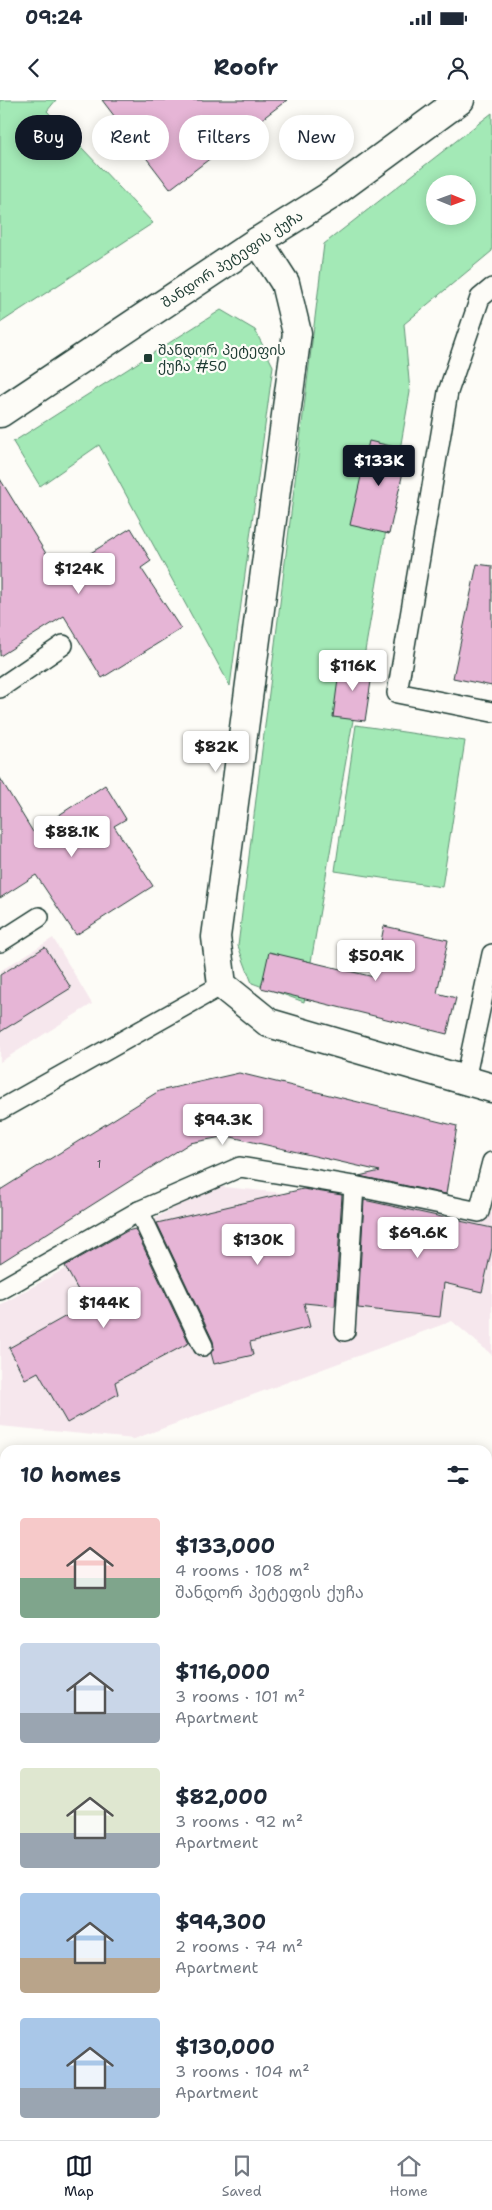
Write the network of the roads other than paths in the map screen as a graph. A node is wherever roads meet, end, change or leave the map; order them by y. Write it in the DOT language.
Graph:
graph roads {
  1 [pos="460,100"];
  2 [pos="258,241"];
  3 [pos="492,288"];
  4 [pos="0,412"];
  5 [pos="63,645"];
  6 [pos="0,688"];
  7 [pos="492,712"];
  8 [pos="39,917"];
  9 [pos="0,942"];
  10 [pos="492,954"];
  11 [pos="222,985"];
  12 [pos="465,1080"];
  13 [pos="492,1088"];
  14 [pos="0,1110"];
  15 [pos="492,1162"];
  16 [pos="354,1186"];
  17 [pos="139,1211"];
  18 [pos="0,1290"];
  19 [pos="345,1331"];
  20 [pos="203,1346"];
  1 -- 2 [label="street, შანდორ პეტეფის ქუჩა"];
  2 -- 4 [label="street, შანდორ პეტეფის ქუჩა"];
  2 -- 11 [label="street"];
  3 -- 7 [label="lane"];
  5 -- 6 [label="lane"];
  8 -- 9 [label="lane"];
  10 -- 12 [label="lane"];
  11 -- 12 [label="street"];
  11 -- 14 [label="lane"];
  12 -- 13 [label="street"];
  15 -- 16 [label="lane"];
  16 -- 17 [label="lane"];
  16 -- 19 [label="lane"];
  17 -- 18 [label="lane"];
  17 -- 20 [label="lane"];
}
